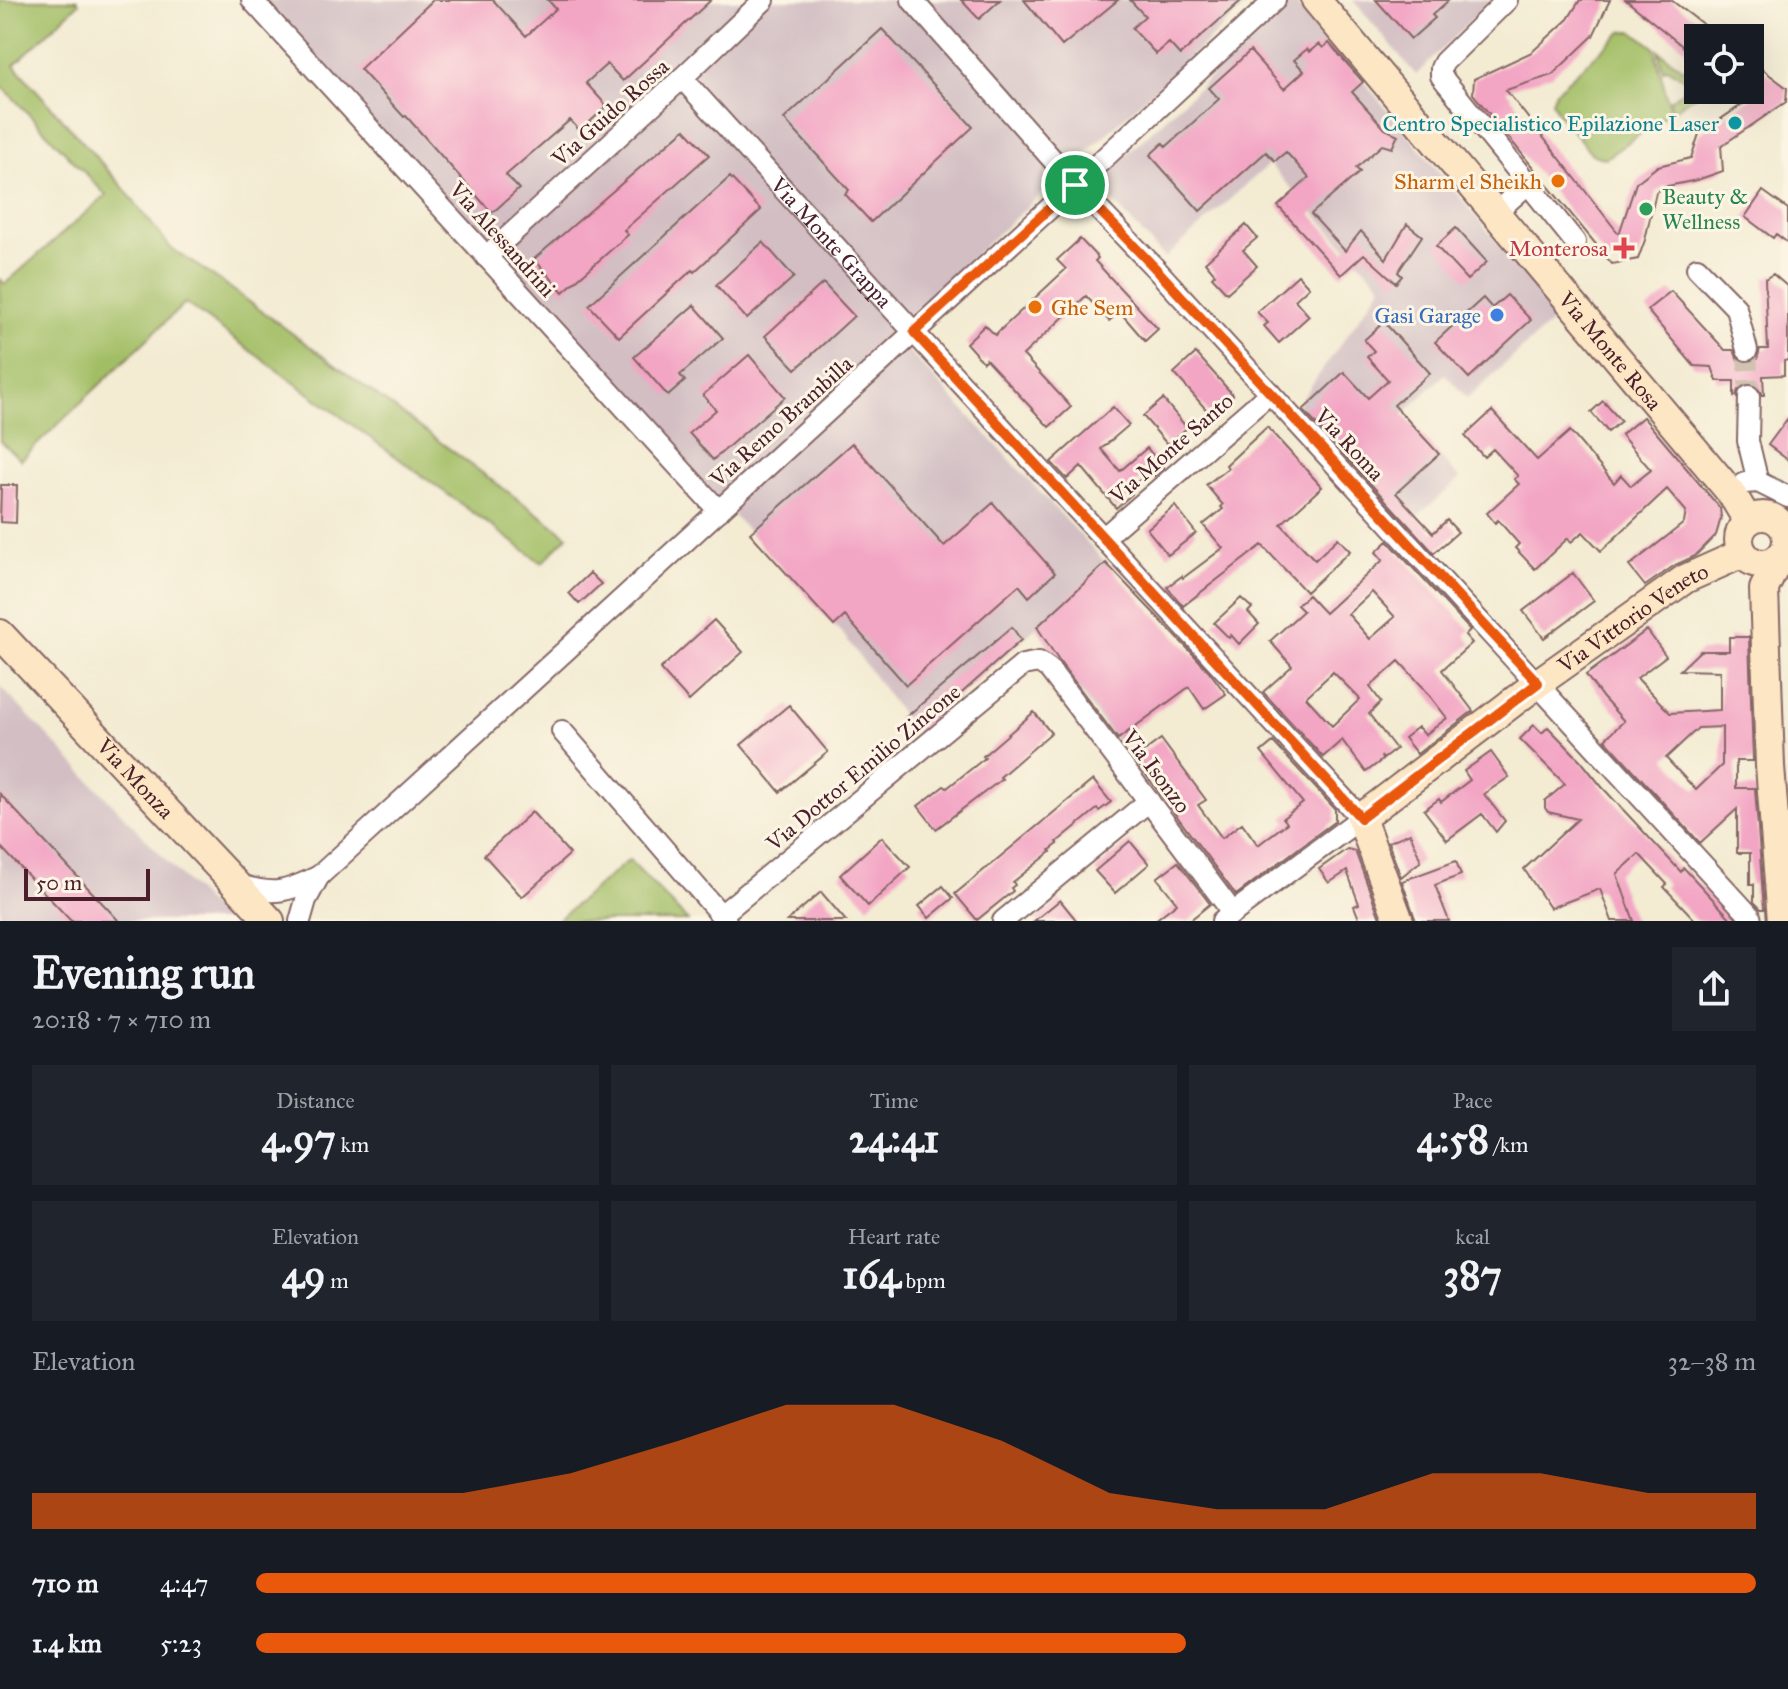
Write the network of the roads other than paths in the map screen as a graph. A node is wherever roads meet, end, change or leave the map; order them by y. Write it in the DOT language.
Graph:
graph roads {
  1 [pos="252,0"];
  2 [pos="764,0"];
  3 [pos="912,0"];
  4 [pos="1275,0"];
  5 [pos="1316,0"];
  6 [pos="1507,0"];
  7 [pos="682,78"];
  8 [pos="1529,183"];
  9 [pos="1075,185"];
  10 [pos="1496,212"];
  11 [pos="1575,242"];
  12 [pos="486,257"];
  13 [pos="1697,268"];
  14 [pos="914,332"];
  15 [pos="1747,350"];
  16 [pos="1270,393"];
  17 [pos="1749,396"];
  18 [pos="1788,497"];
  19 [pos="719,511"];
  20 [pos="1748,521"];
  21 [pos="1103,538"];
  22 [pos="1784,542"];
  23 [pos="1743,553"];
  24 [pos="0,634"];
  25 [pos="1039,662"];
  26 [pos="1538,683"];
  27 [pos="562,731"];
  28 [pos="1779,766"];
  29 [pos="1149,801"];
  30 [pos="1361,818"];
  31 [pos="319,876"];
  32 [pos="235,884"];
  33 [pos="1228,917"];
  34 [pos="723,918"];
  35 [pos="270,921"];
  36 [pos="300,921"];
  37 [pos="1003,921"];
  38 [pos="1399,921"];
  39 [pos="1751,921"];
  40 [pos="1782,921"];
  1 -- 12 [label="street, Via Alessandrini"];
  2 -- 7 [label="street, Via Guido Rossa"];
  3 -- 9 [label="street, Via Roma"];
  4 -- 9 [label="street, Via Remo Brambilla"];
  5 -- 10 [label="street, Via Monte Rosa"];
  6 -- 8 [label="street"];
  7 -- 12 [label="street, Via Guido Rossa"];
  7 -- 14 [label="street, Via Monte Grappa"];
  8 -- 10 [label="street"];
  8 -- 11 [label="street"];
  9 -- 14 [label="street, Via Remo Brambilla"];
  9 -- 16 [label="street, Via Roma"];
  10 -- 20 [label="street, Via Monte Rosa"];
  12 -- 19 [label="street, Via Alessandrini"];
  13 -- 15 [label="street"];
  14 -- 19 [label="street, Via Remo Brambilla"];
  14 -- 21 [label="street, Via Monte Grappa"];
  16 -- 21 [label="street, Via Monte Santo"];
  16 -- 26 [label="street, Via Roma"];
  17 -- 18 [label="street"];
  19 -- 31 [label="street, Via Remo Brambilla"];
  20 -- 22 [label="street"];
  20 -- 23 [label="street"];
  21 -- 30 [label="street, Via Monte Grappa"];
  22 -- 23 [label="street"];
  22 -- 28 [label="street"];
  23 -- 26 [label="street, Via Vittorio Veneto"];
  24 -- 32 [label="street, Via Monza"];
  25 -- 29 [label="street, Via Isonzo"];
  25 -- 34 [label="street, Via Dottor Emilio Zincone"];
  26 -- 30 [label="street, Via Vittorio Veneto"];
  26 -- 39 [label="street, Via Roma"];
  27 -- 34 [label="street, Via Dottor Emilio Zincone"];
  28 -- 40 [label="street"];
  29 -- 33 [label="street, Via Isonzo"];
  29 -- 37 [label="street"];
  30 -- 33 [label="street, Via Vittorio Veneto"];
  30 -- 38 [label="street, Via Monte Grappa"];
  31 -- 32 [label="street, Via Remo Brambilla"];
  31 -- 36 [label="street, Via Remo Brambilla"];
  32 -- 35 [label="street, Via Monza"];
}
